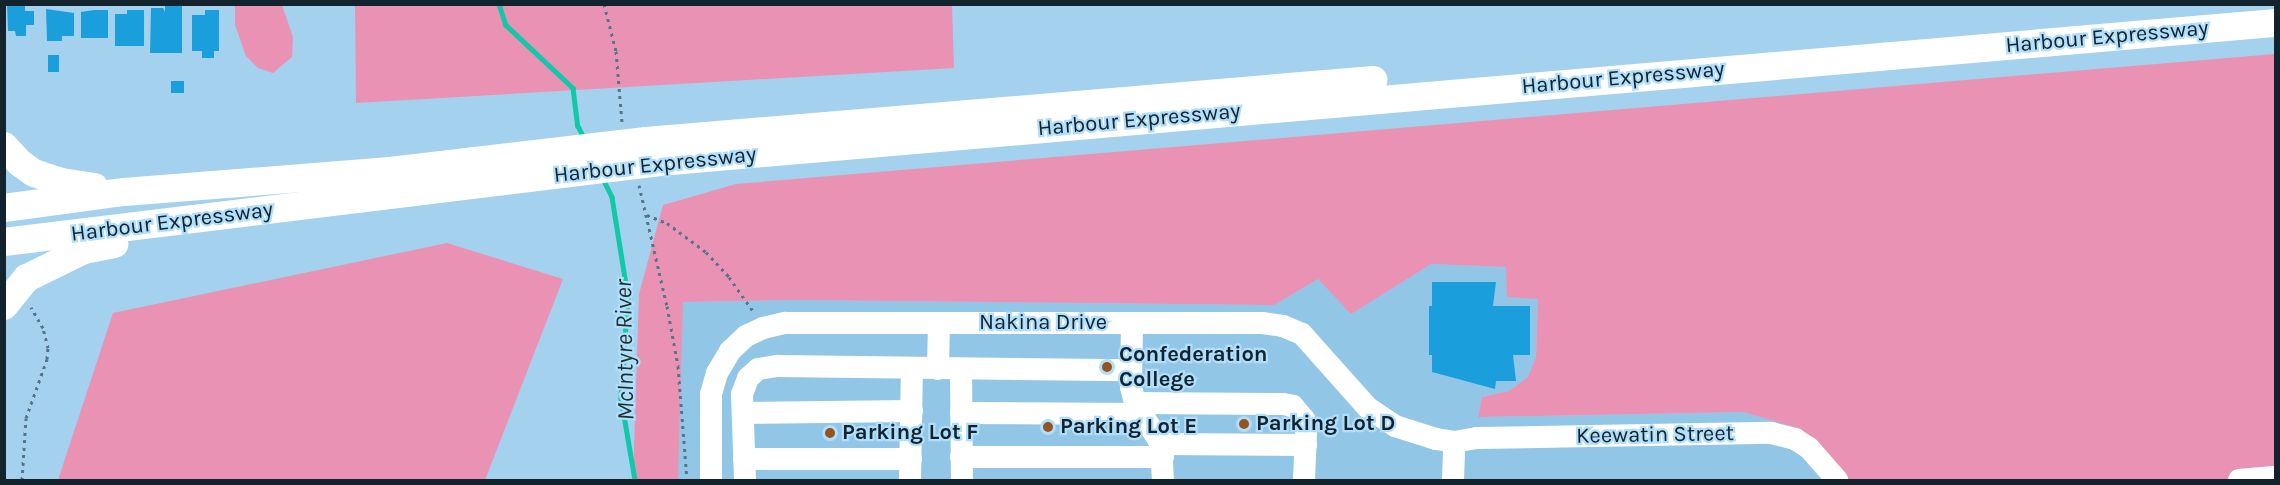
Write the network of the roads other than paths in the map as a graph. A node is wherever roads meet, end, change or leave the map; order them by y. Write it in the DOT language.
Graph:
graph roads {
  1 [pos="2266,4"];
  2 [pos="2276,23"];
  3 [pos="643,143"];
  4 [pos="4,146"];
  5 [pos="124,192"];
  6 [pos="4,208"];
  7 [pos="266,211"];
  8 [pos="4,242"];
  9 [pos="18,307"];
  10 [pos="939,323"];
  11 [pos="1132,324"];
  12 [pos="912,369"];
  13 [pos="938,369"];
  14 [pos="961,370"];
  15 [pos="1130,370"];
  16 [pos="1138,408"];
  17 [pos="912,411"];
  18 [pos="743,413"];
  19 [pos="961,413"];
  20 [pos="1454,442"];
  21 [pos="1306,445"];
  22 [pos="1162,451"];
  23 [pos="961,457"];
  24 [pos="744,470"];
  25 [pos="911,470"];
  26 [pos="2276,477"];
  27 [pos="711,480"];
  28 [pos="962,480"];
  29 [pos="1163,480"];
  30 [pos="1304,480"];
  31 [pos="1453,480"];
  32 [pos="1837,480"];
  33 [pos="2239,480"];
  1 -- 3 [label="main road, Harbour Expressway"];
  2 -- 3 [label="main road, Harbour Expressway"];
  3 -- 5 [label="main road, Harbour Expressway"];
  3 -- 7 [label="main road, Harbour Expressway"];
  4 -- 5 [label="main road"];
  5 -- 6 [label="main road, Harbour Expressway"];
  7 -- 8 [label="main road, Harbour Expressway"];
  7 -- 9 [label="main road"];
  10 -- 11 [label="street, Nakina Drive"];
  10 -- 13 [label="street"];
  10 -- 27 [label="street, Nakina Drive"];
  11 -- 15 [label="street"];
  11 -- 20 [label="street, Nakina Drive"];
  12 -- 13 [label="street"];
  12 -- 17 [label="street"];
  12 -- 18 [label="street"];
  13 -- 14 [label="street"];
  14 -- 15 [label="street"];
  14 -- 19 [label="street"];
  15 -- 16 [label="street"];
  16 -- 19 [label="street"];
  16 -- 21 [label="street"];
  16 -- 22 [label="street"];
  17 -- 18 [label="street"];
  17 -- 25 [label="street"];
  18 -- 24 [label="street"];
  19 -- 23 [label="street"];
  20 -- 31 [label="street"];
  20 -- 32 [label="street, Keewatin Street"];
  21 -- 22 [label="street"];
  21 -- 30 [label="street"];
  22 -- 23 [label="street"];
  22 -- 29 [label="street"];
  23 -- 28 [label="street"];
  24 -- 25 [label="street"];
  26 -- 33 [label="street"];
}
